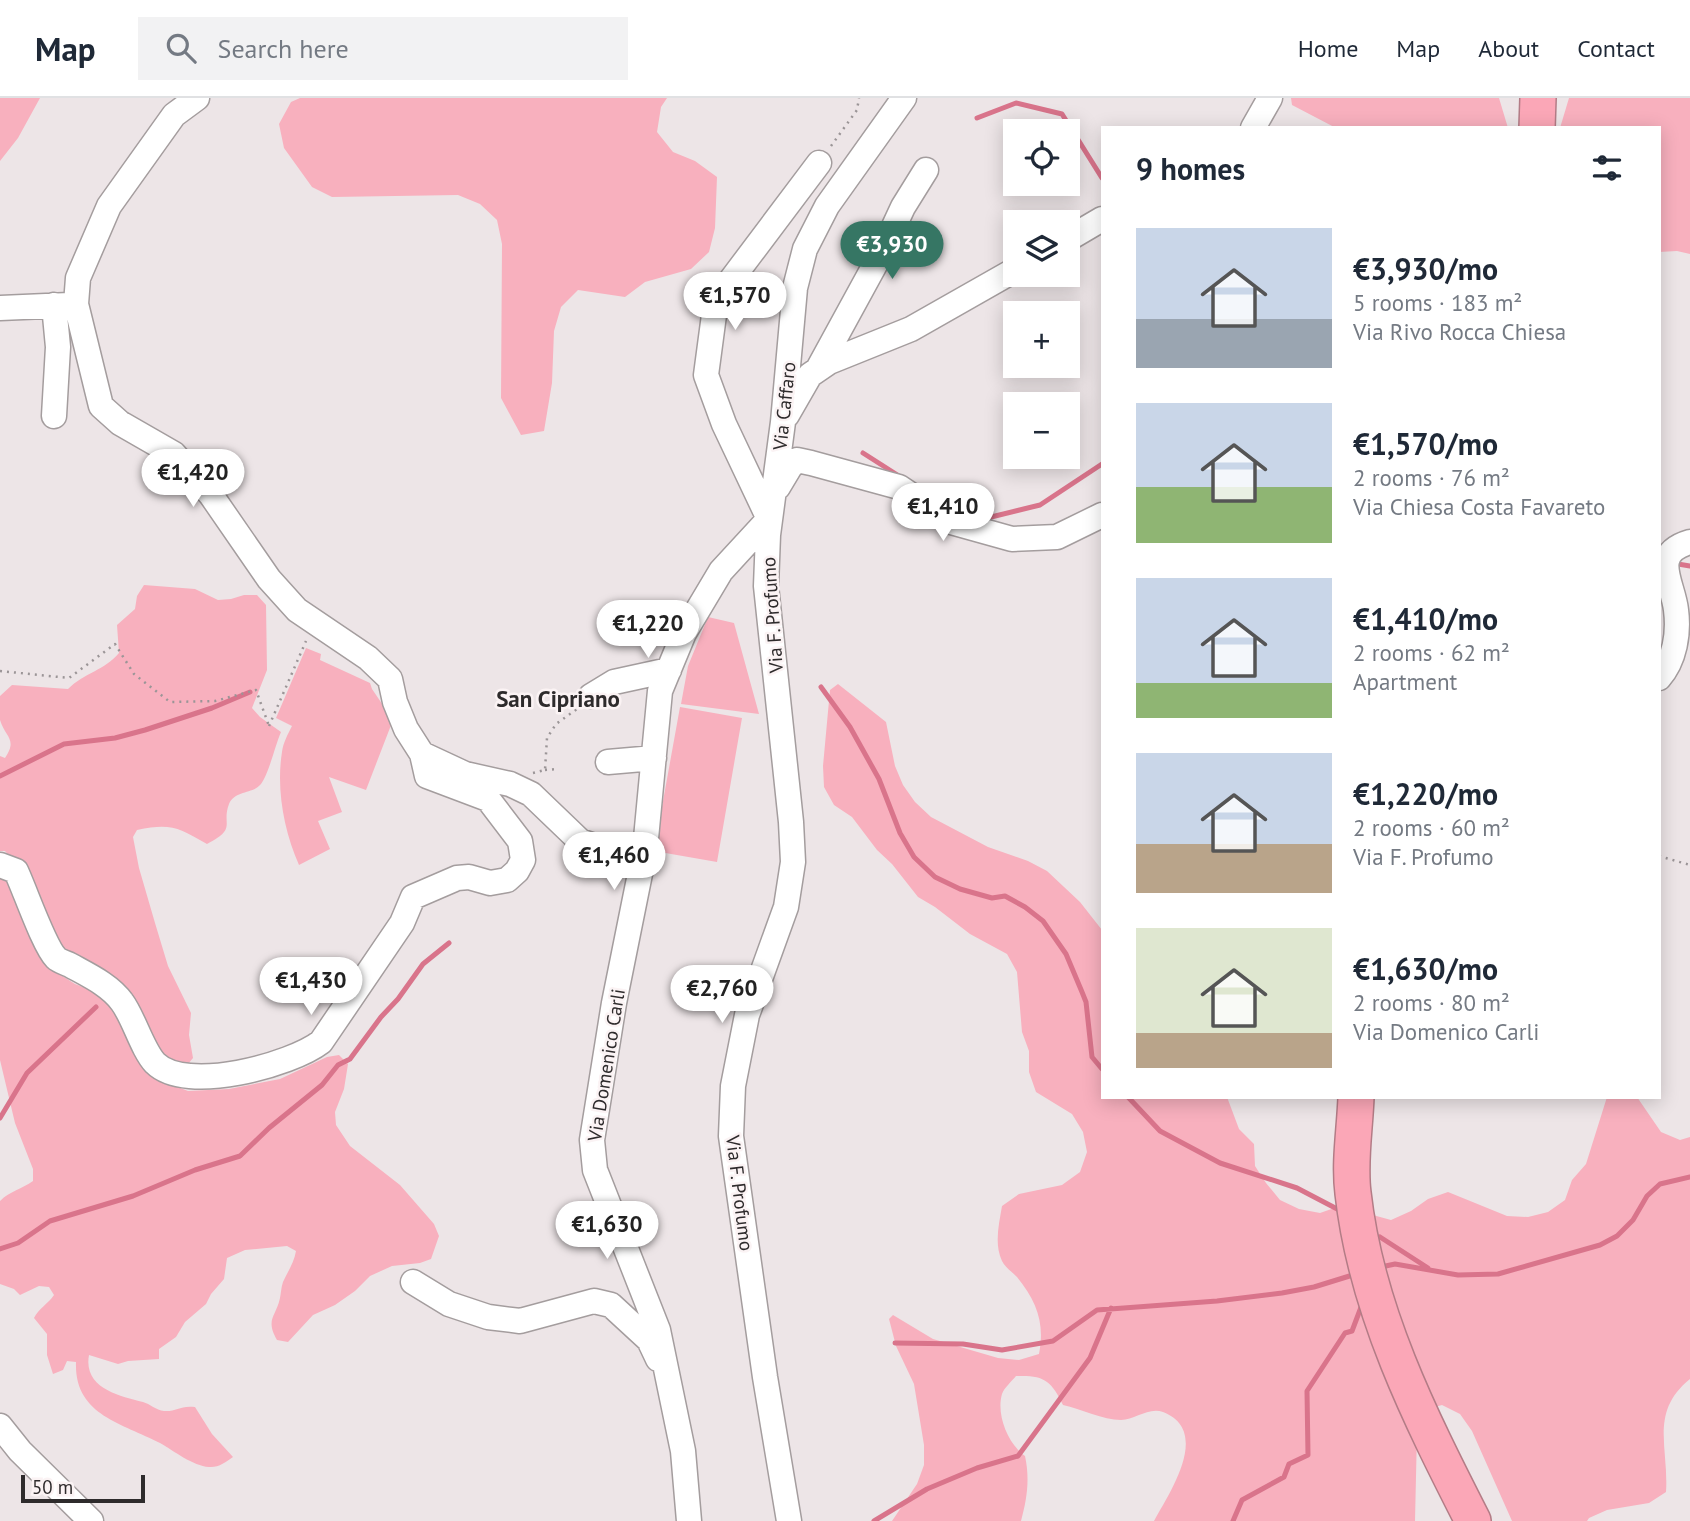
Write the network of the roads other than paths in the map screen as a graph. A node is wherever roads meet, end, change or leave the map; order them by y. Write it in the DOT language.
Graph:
graph roads {
  1 [pos="197,98"];
  2 [pos="904,98"];
  3 [pos="1270,98"];
  4 [pos="1538,98"];
  5 [pos="1254,126"];
  6 [pos="1537,126"];
  7 [pos="818,163"];
  8 [pos="926,170"];
  9 [pos="1101,220"];
  10 [pos="1080,232"];
  11 [pos="1003,277"];
  12 [pos="65,305"];
  13 [pos="0,308"];
  14 [pos="818,369"];
  15 [pos="54,416"];
  16 [pos="783,422"];
  17 [pos="1101,515"];
  18 [pos="770,517"];
  19 [pos="1690,542"];
  20 [pos="668,670"];
  21 [pos="1661,676"];
  22 [pos="591,696"];
  23 [pos="422,754"];
  24 [pos="654,758"];
  25 [pos="608,762"];
  26 [pos="645,849"];
  27 [pos="0,865"];
  28 [pos="1356,1099"];
  29 [pos="413,1282"];
  30 [pos="667,1379"];
  31 [pos="0,1426"];
  32 [pos="91,1521"];
  33 [pos="689,1521"];
  34 [pos="789,1521"];
  35 [pos="1473,1521"];
  1 -- 12 [label="street"];
  2 -- 16 [label="street, Via Caffaro"];
  3 -- 5 [label="street"];
  4 -- 6 [label="highway"];
  7 -- 18 [label="street"];
  8 -- 14 [label="street"];
  9 -- 10 [label="street"];
  11 -- 14 [label="street"];
  12 -- 13 [label="street"];
  12 -- 15 [label="street"];
  12 -- 23 [label="street"];
  14 -- 16 [label="street"];
  16 -- 18 [label="street, Via Caffaro"];
  17 -- 18 [label="street"];
  18 -- 20 [label="street, Via Domenico Carli"];
  18 -- 34 [label="street, Via F. Profumo"];
  19 -- 21 [label="street"];
  20 -- 22 [label="street"];
  20 -- 24 [label="street, Via Domenico Carli"];
  23 -- 26 [label="street"];
  23 -- 27 [label="street"];
  24 -- 25 [label="street"];
  24 -- 26 [label="street, Via Domenico Carli"];
  26 -- 30 [label="street, Via Domenico Carli"];
  28 -- 35 [label="highway"];
  29 -- 30 [label="street"];
  30 -- 33 [label="street, Via Domenico Carli"];
  31 -- 32 [label="street"];
}
